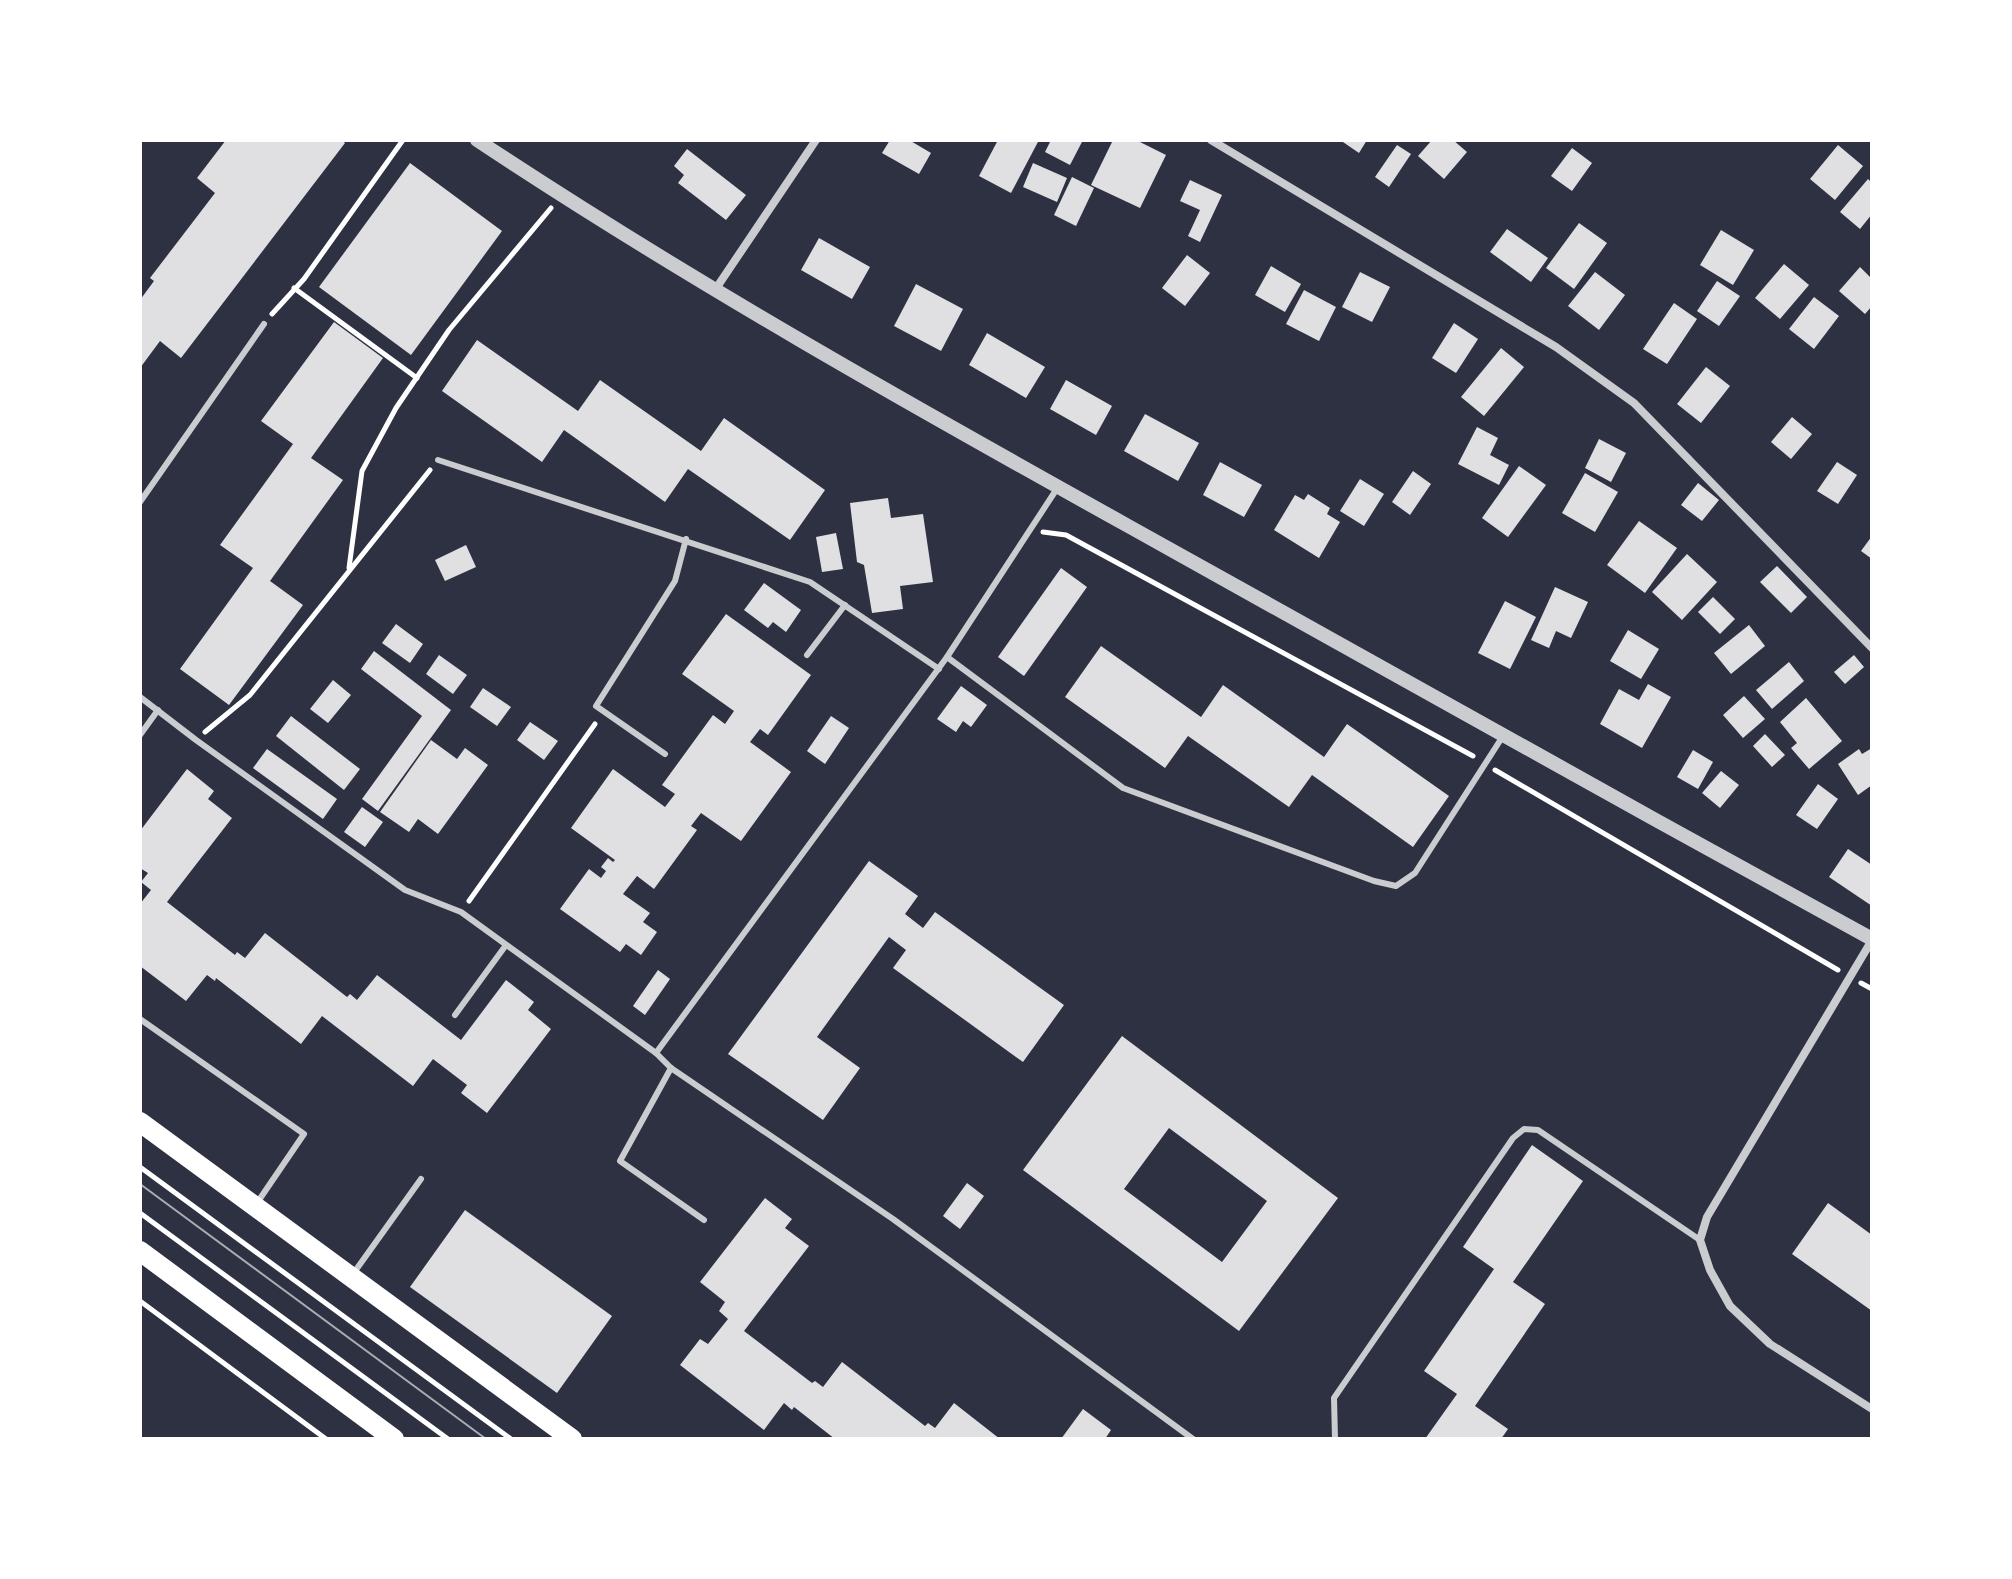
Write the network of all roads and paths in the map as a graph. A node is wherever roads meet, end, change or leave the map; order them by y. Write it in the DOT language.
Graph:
graph roads {
  1 [pos="403,140"];
  2 [pos="477,140"];
  3 [pos="816,140"];
  4 [pos="1211,140"];
  5 [pos="561,195"];
  6 [pos="294,288"];
  7 [pos="715,291"];
  8 [pos="264,324"];
  9 [pos="417,378"];
  10 [pos="438,460"];
  11 [pos="1058,487"];
  12 [pos="140,502"];
  13 [pos="1030,530"];
  14 [pos="686,539"];
  15 [pos="349,568"];
  16 [pos="845,605"];
  17 [pos="1872,648"];
  18 [pos="807,655"];
  19 [pos="947,657"];
  20 [pos="939,669"];
  21 [pos="140,697"];
  22 [pos="158,710"];
  23 [pos="604,712"];
  24 [pos="140,735"];
  25 [pos="1503,736"];
  26 [pos="196,740"];
  27 [pos="665,754"];
  28 [pos="1485,764"];
  29 [pos="461,912"];
  30 [pos="1872,939"];
  31 [pos="506,945"];
  32 [pos="1851,977"];
  33 [pos="1872,989"];
  34 [pos="455,1015"];
  35 [pos="140,1019"];
  36 [pos="656,1053"];
  37 [pos="671,1068"];
  38 [pos="140,1122"];
  39 [pos="140,1167"];
  40 [pos="421,1179"];
  41 [pos="255,1206"];
  42 [pos="140,1213"];
  43 [pos="704,1220"];
  44 [pos="1700,1240"];
  45 [pos="140,1251"];
  46 [pos="350,1277"];
  47 [pos="140,1301"];
  48 [pos="1872,1409"];
  49 [pos="326,1439"];
  50 [pos="394,1439"];
  51 [pos="448,1439"];
  52 [pos="511,1439"];
  53 [pos="572,1439"];
  54 [pos="1193,1439"];
  55 [pos="1335,1439"];
  1 -- 6 [label="path"];
  2 -- 5 [label="street"];
  3 -- 7 [label="street"];
  4 -- 17 [label="street"];
  5 -- 7 [label="street"];
  5 -- 9 [label="path"];
  6 -- 8 [label="path"];
  6 -- 9 [label="path"];
  7 -- 11 [label="street"];
  8 -- 12 [label="lane"];
  9 -- 15 [label="path"];
  10 -- 14 [label="lane"];
  10 -- 15 [label="path"];
  11 -- 13 [label="lane"];
  11 -- 25 [label="street"];
  13 -- 19 [label="lane"];
  13 -- 28 [label="path"];
  14 -- 16 [label="lane"];
  14 -- 23 [label="lane"];
  15 -- 26 [label="path"];
  16 -- 18 [label="lane"];
  16 -- 20 [label="lane"];
  19 -- 20 [label="lane"];
  19 -- 28 [label="lane"];
  20 -- 36 [label="lane"];
  21 -- 22 [label="lane"];
  22 -- 24 [label="lane"];
  22 -- 26 [label="lane"];
  23 -- 27 [label="lane"];
  23 -- 29 [label="path"];
  25 -- 28 [label="lane"];
  25 -- 30 [label="street"];
  26 -- 29 [label="lane"];
  28 -- 32 [label="path"];
  29 -- 31 [label="lane"];
  30 -- 32 [label="street"];
  31 -- 34 [label="lane"];
  31 -- 36 [label="lane"];
  32 -- 33 [label="path"];
  32 -- 44 [label="street"];
  35 -- 41 [label="lane"];
  36 -- 37 [label="lane"];
  37 -- 43 [label="lane"];
  37 -- 54 [label="lane"];
  38 -- 41 [label="main road"];
  39 -- 52 [label="path"];
  40 -- 46 [label="lane"];
  41 -- 46 [label="main road"];
  42 -- 51 [label="path"];
  44 -- 48 [label="street"];
  44 -- 55 [label="lane"];
  45 -- 50 [label="main road"];
  46 -- 53 [label="main road"];
  47 -- 49 [label="path"];
}
